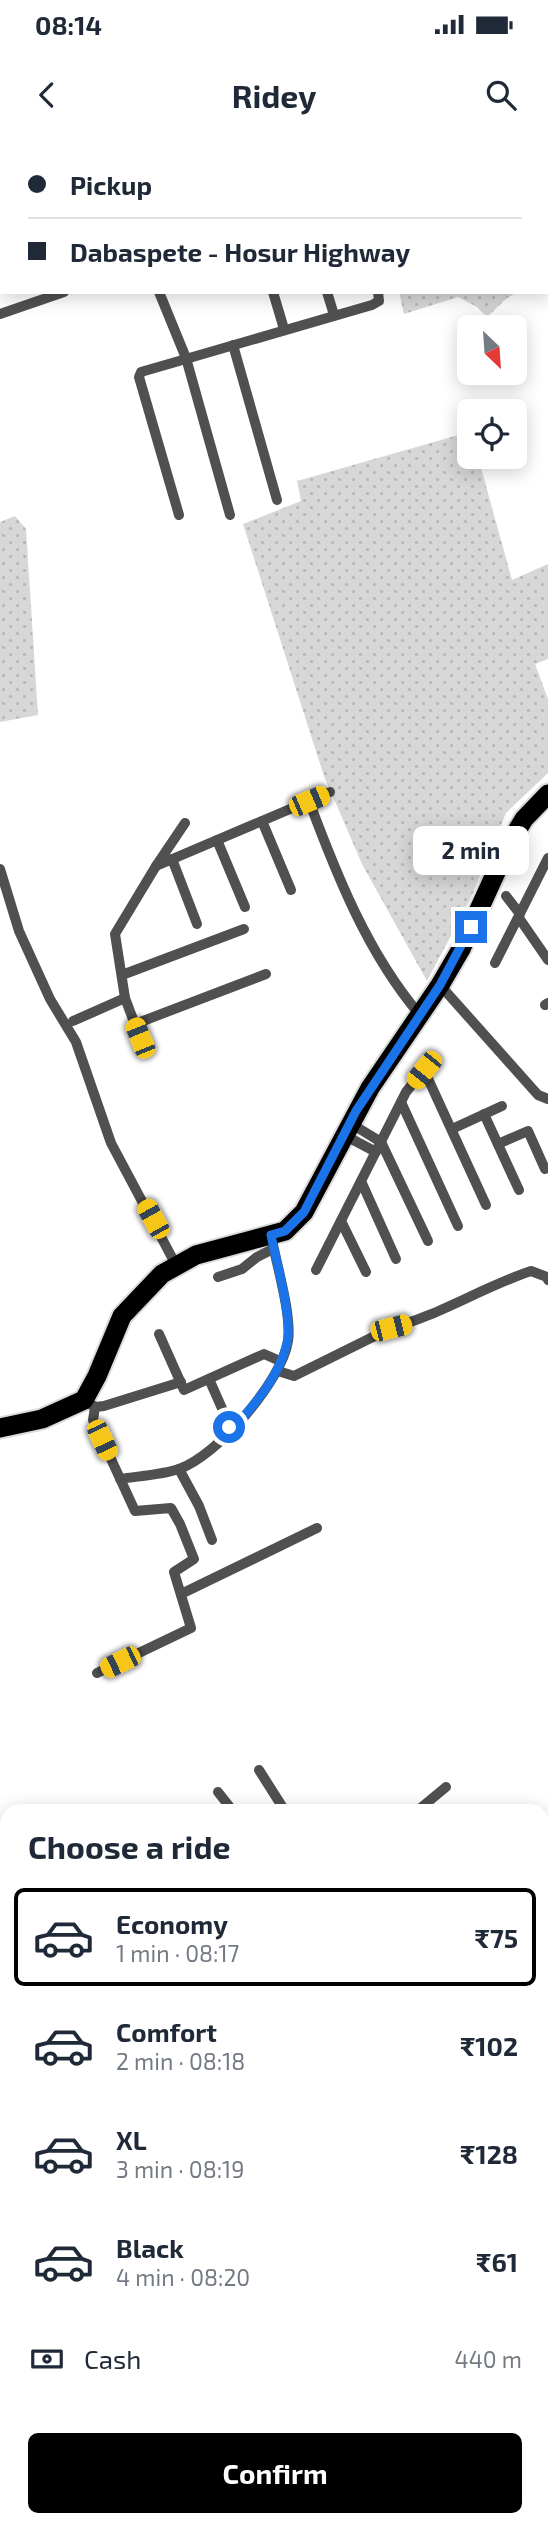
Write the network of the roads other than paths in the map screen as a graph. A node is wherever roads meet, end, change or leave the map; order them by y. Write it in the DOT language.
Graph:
graph roads {
  1 [pos="58,294"];
  2 [pos="160,294"];
  3 [pos="274,294"];
  4 [pos="328,294"];
  5 [pos="377,294"];
  6 [pos="0,314"];
  7 [pos="334,315"];
  8 [pos="284,330"];
  9 [pos="233,345"];
  10 [pos="186,358"];
  11 [pos="277,500"];
  12 [pos="179,514"];
  13 [pos="230,515"];
  14 [pos="330,792"];
  15 [pos="548,794"];
  16 [pos="309,801"];
  17 [pos="262,821"];
  18 [pos="185,823"];
  19 [pos="217,840"];
  20 [pos="172,859"];
  21 [pos="547,862"];
  22 [pos="156,866"];
  23 [pos="0,869"];
  24 [pos="291,890"];
  25 [pos="506,895"];
  26 [pos="245,907"];
  27 [pos="520,916"];
  28 [pos="197,924"];
  29 [pos="244,929"];
  30 [pos="548,960"];
  31 [pos="495,963"];
  32 [pos="266,974"];
  33 [pos="122,975"];
  34 [pos="440,985"];
  35 [pos="125,998"];
  36 [pos="420,1015"];
  37 [pos="73,1021"];
  38 [pos="135,1024"];
  39 [pos="140,1038"];
  40 [pos="548,1099"];
  41 [pos="401,1102"];
  42 [pos="502,1106"];
  43 [pos="484,1114"];
  44 [pos="347,1129"];
  45 [pos="452,1129"];
  46 [pos="498,1144"];
  47 [pos="378,1147"];
  48 [pos="545,1168"];
  49 [pos="361,1181"];
  50 [pos="519,1190"];
  51 [pos="486,1205"];
  52 [pos="341,1221"];
  53 [pos="458,1226"];
  54 [pos="428,1241"];
  55 [pos="272,1242"];
  56 [pos="396,1259"];
  57 [pos="176,1265"];
  58 [pos="316,1270"];
  59 [pos="366,1272"];
  60 [pos="218,1278"];
  61 [pos="548,1280"];
  62 [pos="159,1334"];
  63 [pos="279,1366"];
  64 [pos="209,1379"];
  65 [pos="181,1382"];
  66 [pos="90,1404"];
  67 [pos="0,1428"];
  68 [pos="232,1431"];
  69 [pos="179,1469"];
  70 [pos="120,1479"];
  71 [pos="317,1528"];
  72 [pos="212,1540"];
  73 [pos="181,1594"];
  74 [pos="97,1673"];
  75 [pos="259,1770"];
  76 [pos="446,1787"];
  77 [pos="218,1792"];
  78 [pos="227,1804"];
  79 [pos="281,1804"];
  80 [pos="429,1804"];
  1 -- 6 [label="street"];
  2 -- 10 [label="street"];
  3 -- 8 [label="street"];
  4 -- 7 [label="street"];
  5 -- 7 [label="street"];
  7 -- 8 [label="street"];
  8 -- 9 [label="street"];
  9 -- 10 [label="street"];
  9 -- 11 [label="street"];
  10 -- 12 [label="street"];
  10 -- 13 [label="street"];
  14 -- 16 [label="street"];
  15 -- 34 [label="highway"];
  16 -- 17 [label="street"];
  16 -- 36 [label="street"];
  17 -- 19 [label="street"];
  17 -- 24 [label="street"];
  18 -- 22 [label="street"];
  19 -- 20 [label="street"];
  19 -- 26 [label="street"];
  20 -- 22 [label="street"];
  20 -- 28 [label="street"];
  21 -- 27 [label="street"];
  22 -- 33 [label="street"];
  23 -- 57 [label="street"];
  25 -- 27 [label="street"];
  27 -- 30 [label="street"];
  27 -- 31 [label="street"];
  29 -- 33 [label="street"];
  32 -- 38 [label="street"];
  33 -- 35 [label="street"];
  34 -- 36 [label="highway"];
  34 -- 40 [label="street"];
  35 -- 37 [label="street"];
  35 -- 38 [label="street"];
  36 -- 44 [label="highway"];
  38 -- 39 [label="street"];
  41 -- 45 [label="street"];
  41 -- 47 [label="street"];
  41 -- 53 [label="street"];
  42 -- 43 [label="street"];
  43 -- 45 [label="street"];
  43 -- 46 [label="street"];
  44 -- 47 [label="street"];
  44 -- 55 [label="highway"];
  45 -- 51 [label="street"];
  46 -- 48 [label="street"];
  46 -- 50 [label="street"];
  47 -- 49 [label="street"];
  47 -- 54 [label="street"];
  49 -- 52 [label="street"];
  49 -- 56 [label="street"];
  52 -- 58 [label="street"];
  52 -- 59 [label="street"];
  55 -- 57 [label="highway"];
  55 -- 60 [label="street"];
  55 -- 63 [label="street"];
  57 -- 66 [label="highway"];
  61 -- 63 [label="street"];
  62 -- 65 [label="street"];
  63 -- 64 [label="street"];
  63 -- 68 [label="street"];
  64 -- 65 [label="street"];
  64 -- 68 [label="street"];
  65 -- 66 [label="street"];
  66 -- 67 [label="highway"];
  66 -- 70 [label="street"];
  68 -- 69 [label="street"];
  69 -- 70 [label="street"];
  69 -- 72 [label="street"];
  70 -- 73 [label="street"];
  71 -- 73 [label="street"];
  73 -- 74 [label="street"];
  75 -- 79 [label="street"];
  76 -- 80 [label="street"];
  77 -- 78 [label="street"];
}
